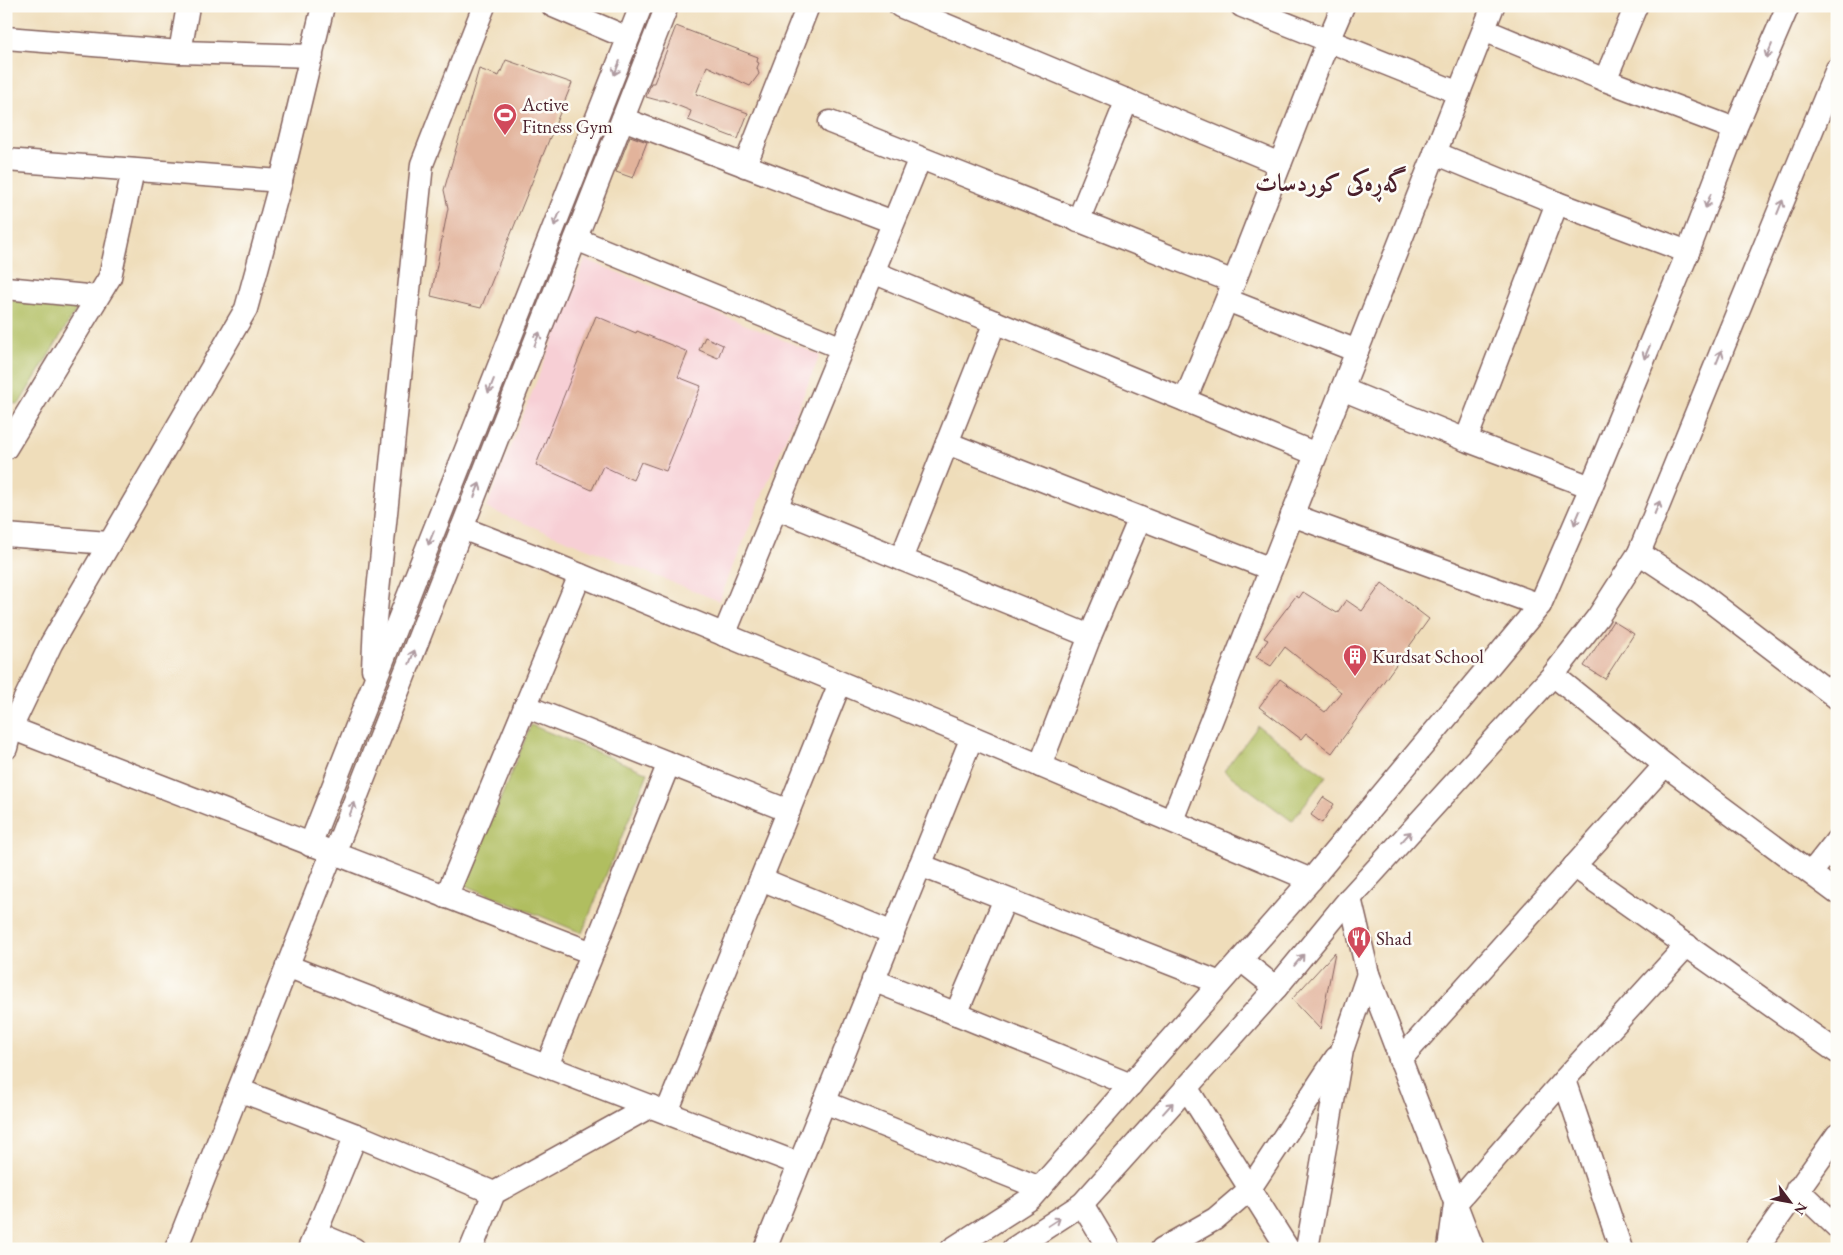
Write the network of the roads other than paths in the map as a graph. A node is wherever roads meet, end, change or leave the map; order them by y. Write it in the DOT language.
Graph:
graph roads {
  1 [pos="188,6"];
  2 [pos="323,6"];
  3 [pos="484,6"];
  4 [pos="553,6"];
  5 [pos="641,6"];
  6 [pos="667,6"];
  7 [pos="808,6"];
  8 [pos="900,6"];
  9 [pos="1242,6"];
  10 [pos="1343,6"];
  11 [pos="1493,6"];
  12 [pos="1636,6"];
  13 [pos="1788,6"];
  14 [pos="945,15"];
  15 [pos="1484,30"];
  16 [pos="6,38"];
  17 [pos="628,38"];
  18 [pos="1328,41"];
  19 [pos="180,52"];
  20 [pos="312,56"];
  21 [pos="1837,69"];
  22 [pos="1605,80"];
  23 [pos="1459,93"];
  24 [pos="1127,100"];
  25 [pos="623,119"];
  26 [pos="830,122"];
  27 [pos="1735,129"];
  28 [pos="1435,153"];
  29 [pos="920,158"];
  30 [pos="6,160"];
  31 [pos="1280,164"];
  32 [pos="745,166"];
  33 [pos="133,170"];
  34 [pos="281,181"];
  35 [pos="1557,203"];
  36 [pos="1078,221"];
  37 [pos="893,222"];
  38 [pos="576,239"];
  39 [pos="1688,252"];
  40 [pos="873,272"];
  41 [pos="6,288"];
  42 [pos="1230,291"];
  43 [pos="98,297"];
  44 [pos="995,322"];
  45 [pos="842,348"];
  46 [pos="1357,351"];
  47 [pos="1342,390"];
  48 [pos="1185,400"];
  49 [pos="16,414"];
  50 [pos="1466,440"];
  51 [pos="947,442"];
  52 [pos="6,448"];
  53 [pos="1316,454"];
  54 [pos="1591,487"];
  55 [pos="776,508"];
  56 [pos="1292,515"];
  57 [pos="1140,518"];
  58 [pos="462,528"];
  59 [pos="6,535"];
  60 [pos="108,544"];
  61 [pos="1639,553"];
  62 [pos="901,559"];
  63 [pos="1271,569"];
  64 [pos="580,575"];
  65 [pos="1540,604"];
  66 [pos="724,635"];
  67 [pos="1090,636"];
  68 [pos="1553,675"];
  69 [pos="840,683"];
  70 [pos="372,688"];
  71 [pos="1837,698"];
  72 [pos="525,706"];
  73 [pos="972,737"];
  74 [pos="9,738"];
  75 [pos="669,763"];
  76 [pos="1665,765"];
  77 [pos="1040,766"];
  78 [pos="789,811"];
  79 [pos="1172,820"];
  80 [pos="1837,840"];
  81 [pos="310,845"];
  82 [pos="333,854"];
  83 [pos="920,865"];
  84 [pos="1574,866"];
  85 [pos="1810,873"];
  86 [pos="761,879"];
  87 [pos="1311,880"];
  88 [pos="1837,893"];
  89 [pos="446,897"];
  90 [pos="1350,898"];
  91 [pos="1005,899"];
  92 [pos="892,933"];
  93 [pos="1687,945"];
  94 [pos="592,953"];
  95 [pos="1241,960"];
  96 [pos="288,966"];
  97 [pos="1368,974"];
  98 [pos="874,980"];
  99 [pos="1220,983"];
  100 [pos="1276,988"];
  101 [pos="956,1014"];
  102 [pos="1342,1050"];
  103 [pos="1837,1052"];
  104 [pos="1400,1060"];
  105 [pos="547,1066"];
  106 [pos="1564,1080"];
  107 [pos="1131,1085"];
  108 [pos="1186,1088"];
  109 [pos="239,1090"];
  110 [pos="824,1102"];
  111 [pos="659,1109"];
  112 [pos="356,1135"];
  113 [pos="1837,1135"];
  114 [pos="799,1164"];
  115 [pos="1040,1188"];
  116 [pos="1797,1189"];
  117 [pos="1249,1190"];
  118 [pos="494,1193"];
  119 [pos="1082,1204"];
  120 [pos="1455,1204"];
  121 [pos="1837,1228"];
  122 [pos="312,1241"];
  123 [pos="176,1249"];
  124 [pos="354,1249"];
  125 [pos="471,1249"];
  126 [pos="765,1249"];
  127 [pos="952,1249"];
  128 [pos="1013,1249"];
  129 [pos="1109,1249"];
  130 [pos="1162,1249"];
  131 [pos="1288,1249"];
  132 [pos="1307,1249"];
  133 [pos="1449,1249"];
  134 [pos="1473,1249"];
  135 [pos="1621,1249"];
  136 [pos="1756,1249"];
  1 -- 19 [label="street"];
  2 -- 20 [label="street"];
  3 -- 70 [label="street"];
  4 -- 17 [label="street"];
  5 -- 17 [label="street"];
  6 -- 25 [label="street"];
  7 -- 32 [label="street"];
  8 -- 14 [label="street"];
  9 -- 18 [label="street"];
  10 -- 18 [label="street"];
  11 -- 15 [label="street"];
  12 -- 22 [label="street"];
  13 -- 27 [label="street, one-way"];
  14 -- 24 [label="street"];
  15 -- 22 [label="street"];
  15 -- 23 [label="street"];
  16 -- 19 [label="street"];
  17 -- 70 [label="street, one-way"];
  18 -- 23 [label="street"];
  18 -- 31 [label="street"];
  19 -- 20 [label="street"];
  20 -- 34 [label="street"];
  61 -- 21 [label="street, one-way"];
  22 -- 27 [label="street"];
  23 -- 28 [label="street"];
  24 -- 31 [label="street"];
  24 -- 36 [label="street"];
  25 -- 32 [label="street"];
  25 -- 38 [label="street"];
  26 -- 29 [label="street"];
  27 -- 39 [label="street, one-way"];
  28 -- 35 [label="street"];
  28 -- 46 [label="street"];
  29 -- 36 [label="street"];
  29 -- 37 [label="street"];
  30 -- 33 [label="street"];
  31 -- 42 [label="street"];
  32 -- 37 [label="street"];
  33 -- 34 [label="street"];
  33 -- 43 [label="street"];
  34 -- 60 [label="street"];
  35 -- 39 [label="street"];
  35 -- 50 [label="street"];
  36 -- 42 [label="street"];
  37 -- 40 [label="street"];
  38 -- 45 [label="street"];
  58 -- 38 [label="street, one-way"];
  39 -- 54 [label="street, one-way"];
  40 -- 44 [label="street"];
  40 -- 45 [label="street"];
  41 -- 43 [label="street"];
  42 -- 46 [label="street"];
  42 -- 48 [label="street"];
  43 -- 49 [label="street"];
  44 -- 48 [label="street"];
  44 -- 51 [label="street"];
  45 -- 55 [label="street"];
  46 -- 47 [label="street"];
  47 -- 50 [label="street"];
  47 -- 53 [label="street"];
  48 -- 53 [label="street"];
  49 -- 52 [label="street"];
  50 -- 54 [label="street"];
  51 -- 57 [label="street"];
  51 -- 62 [label="street"];
  53 -- 56 [label="street"];
  54 -- 65 [label="street, one-way"];
  55 -- 62 [label="street"];
  55 -- 66 [label="street"];
  56 -- 63 [label="street"];
  56 -- 65 [label="street"];
  57 -- 63 [label="street"];
  57 -- 67 [label="street"];
  58 -- 64 [label="street"];
  82 -- 58 [label="street, one-way"];
  59 -- 60 [label="street"];
  60 -- 74 [label="street"];
  61 -- 68 [label="street"];
  61 -- 71 [label="street"];
  62 -- 67 [label="street"];
  63 -- 79 [label="street"];
  64 -- 66 [label="street"];
  64 -- 72 [label="street"];
  65 -- 87 [label="street"];
  66 -- 69 [label="street"];
  67 -- 77 [label="street"];
  68 -- 76 [label="street"];
  90 -- 68 [label="street, one-way"];
  69 -- 73 [label="street"];
  69 -- 78 [label="street"];
  70 -- 81 [label="street"];
  72 -- 75 [label="street"];
  72 -- 89 [label="street"];
  73 -- 77 [label="street"];
  73 -- 83 [label="street"];
  74 -- 81 [label="street"];
  75 -- 78 [label="street"];
  75 -- 94 [label="street"];
  76 -- 84 [label="street"];
  76 -- 85 [label="street"];
  77 -- 79 [label="street"];
  78 -- 86 [label="street"];
  79 -- 87 [label="street"];
  80 -- 85 [label="street"];
  81 -- 82 [label="street"];
  82 -- 89 [label="street"];
  82 -- 96 [label="street"];
  83 -- 91 [label="street"];
  83 -- 92 [label="street"];
  84 -- 93 [label="street"];
  84 -- 104 [label="street"];
  85 -- 88 [label="street"];
  86 -- 92 [label="street"];
  86 -- 111 [label="street"];
  87 -- 95 [label="street"];
  89 -- 94 [label="street"];
  90 -- 97 [label="street"];
  100 -- 90 [label="street, one-way"];
  91 -- 99 [label="street"];
  91 -- 101 [label="street"];
  92 -- 98 [label="street"];
  93 -- 103 [label="street"];
  93 -- 106 [label="street"];
  94 -- 105 [label="street"];
  95 -- 99 [label="street"];
  95 -- 100 [label="street"];
  96 -- 105 [label="street"];
  96 -- 109 [label="street"];
  97 -- 102 [label="street"];
  97 -- 104 [label="street"];
  98 -- 101 [label="street"];
  98 -- 110 [label="street"];
  99 -- 107 [label="street"];
  100 -- 108 [label="street"];
  101 -- 107 [label="street"];
  102 -- 117 [label="street"];
  102 -- 132 [label="street"];
  104 -- 120 [label="street"];
  105 -- 111 [label="street"];
  106 -- 120 [label="street"];
  106 -- 135 [label="street"];
  107 -- 115 [label="street"];
  108 -- 117 [label="street"];
  119 -- 108 [label="street, one-way"];
  109 -- 112 [label="street"];
  109 -- 123 [label="street"];
  110 -- 114 [label="street"];
  110 -- 115 [label="street"];
  111 -- 114 [label="street"];
  111 -- 118 [label="street"];
  112 -- 118 [label="street"];
  112 -- 122 [label="street"];
  113 -- 116 [label="street"];
  114 -- 126 [label="street"];
  115 -- 127 [label="street"];
  116 -- 121 [label="street"];
  116 -- 136 [label="street"];
  117 -- 130 [label="street"];
  117 -- 131 [label="street"];
  118 -- 125 [label="street"];
  128 -- 119 [label="street, one-way"];
  119 -- 129 [label="street"];
  120 -- 133 [label="street"];
  120 -- 134 [label="street"];
  122 -- 124 [label="street"];
}
